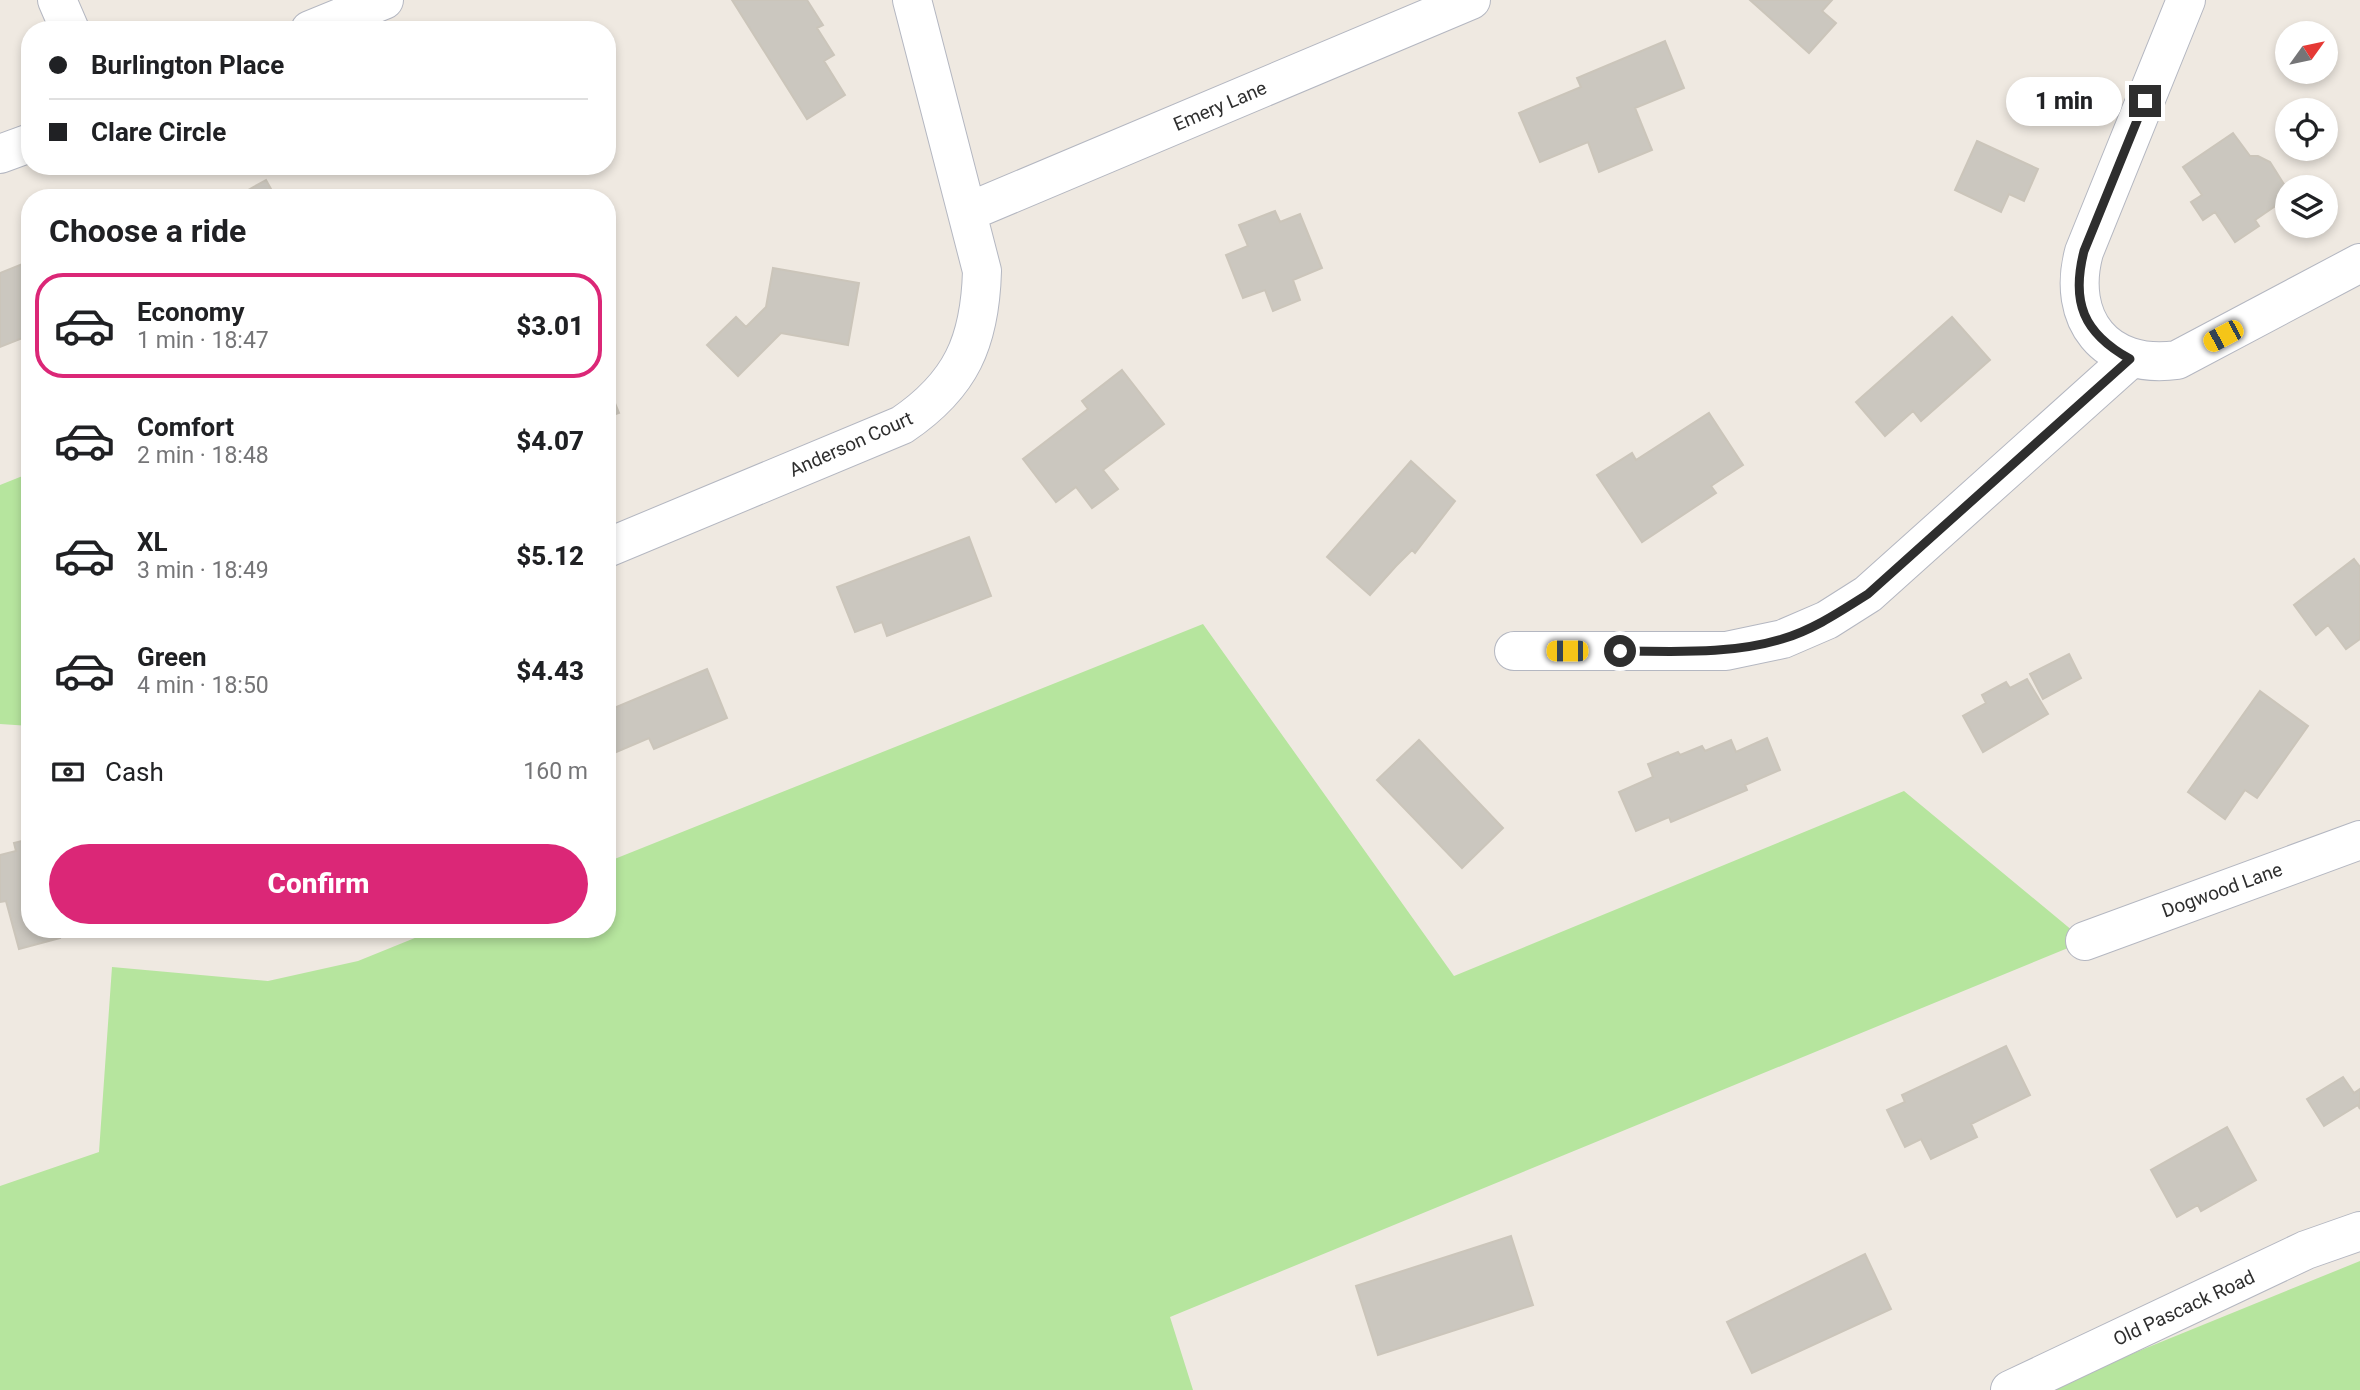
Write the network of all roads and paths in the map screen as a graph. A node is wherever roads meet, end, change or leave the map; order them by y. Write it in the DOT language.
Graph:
graph roads {
  1 [pos="57,0"];
  2 [pos="384,0"];
  3 [pos="912,0"];
  4 [pos="1471,0"];
  5 [pos="2186,0"];
  6 [pos="66,21"];
  7 [pos="332,21"];
  8 [pos="21,146"];
  9 [pos="0,154"];
  10 [pos="968,212"];
  11 [pos="2360,263"];
  12 [pos="2130,359"];
  13 [pos="616,544"];
  14 [pos="1514,651"];
  15 [pos="2360,840"];
  16 [pos="2085,941"];
  17 [pos="2360,1231"];
  18 [pos="2010,1390"];
  1 -- 6 [label="street"];
  2 -- 7 [label="street"];
  3 -- 10 [label="street, Anderson Court"];
  4 -- 10 [label="street, Emery Lane"];
  5 -- 12 [label="street"];
  8 -- 9 [label="street"];
  10 -- 13 [label="street, Anderson Court"];
  11 -- 12 [label="street"];
  12 -- 14 [label="street"];
  15 -- 16 [label="street, Dogwood Lane"];
  17 -- 18 [label="street, Old Pascack Road"];
}
